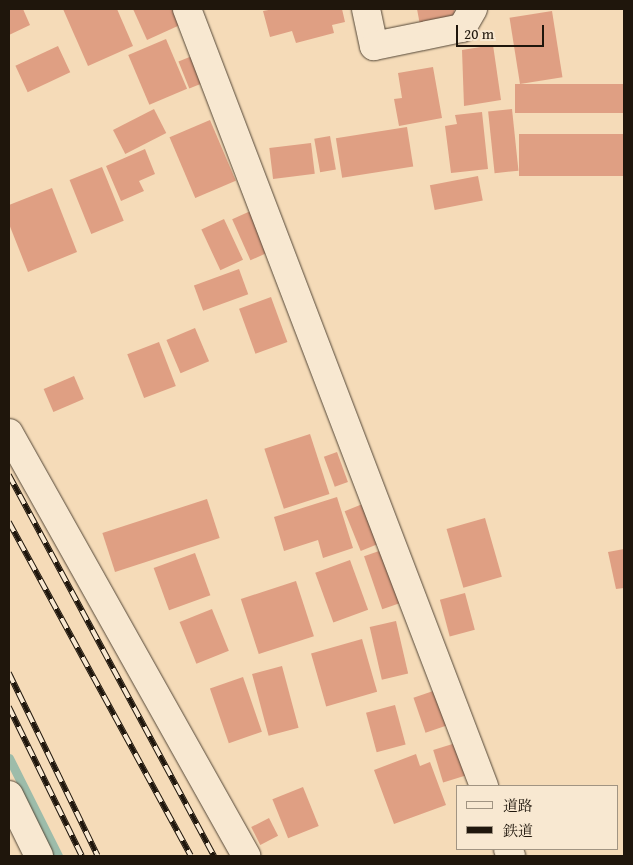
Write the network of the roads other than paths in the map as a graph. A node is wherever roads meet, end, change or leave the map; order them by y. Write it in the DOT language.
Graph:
graph roads {
  1 [pos="187,9"];
  2 [pos="366,9"];
  3 [pos="473,9"];
  4 [pos="9,434"];
  5 [pos="484,785"];
  6 [pos="9,795"];
  7 [pos="39,856"];
  8 [pos="246,856"];
  1 -- 5 [label="street"];
  2 -- 3 [label="street"];
  4 -- 8 [label="street"];
  6 -- 7 [label="street"];
}
